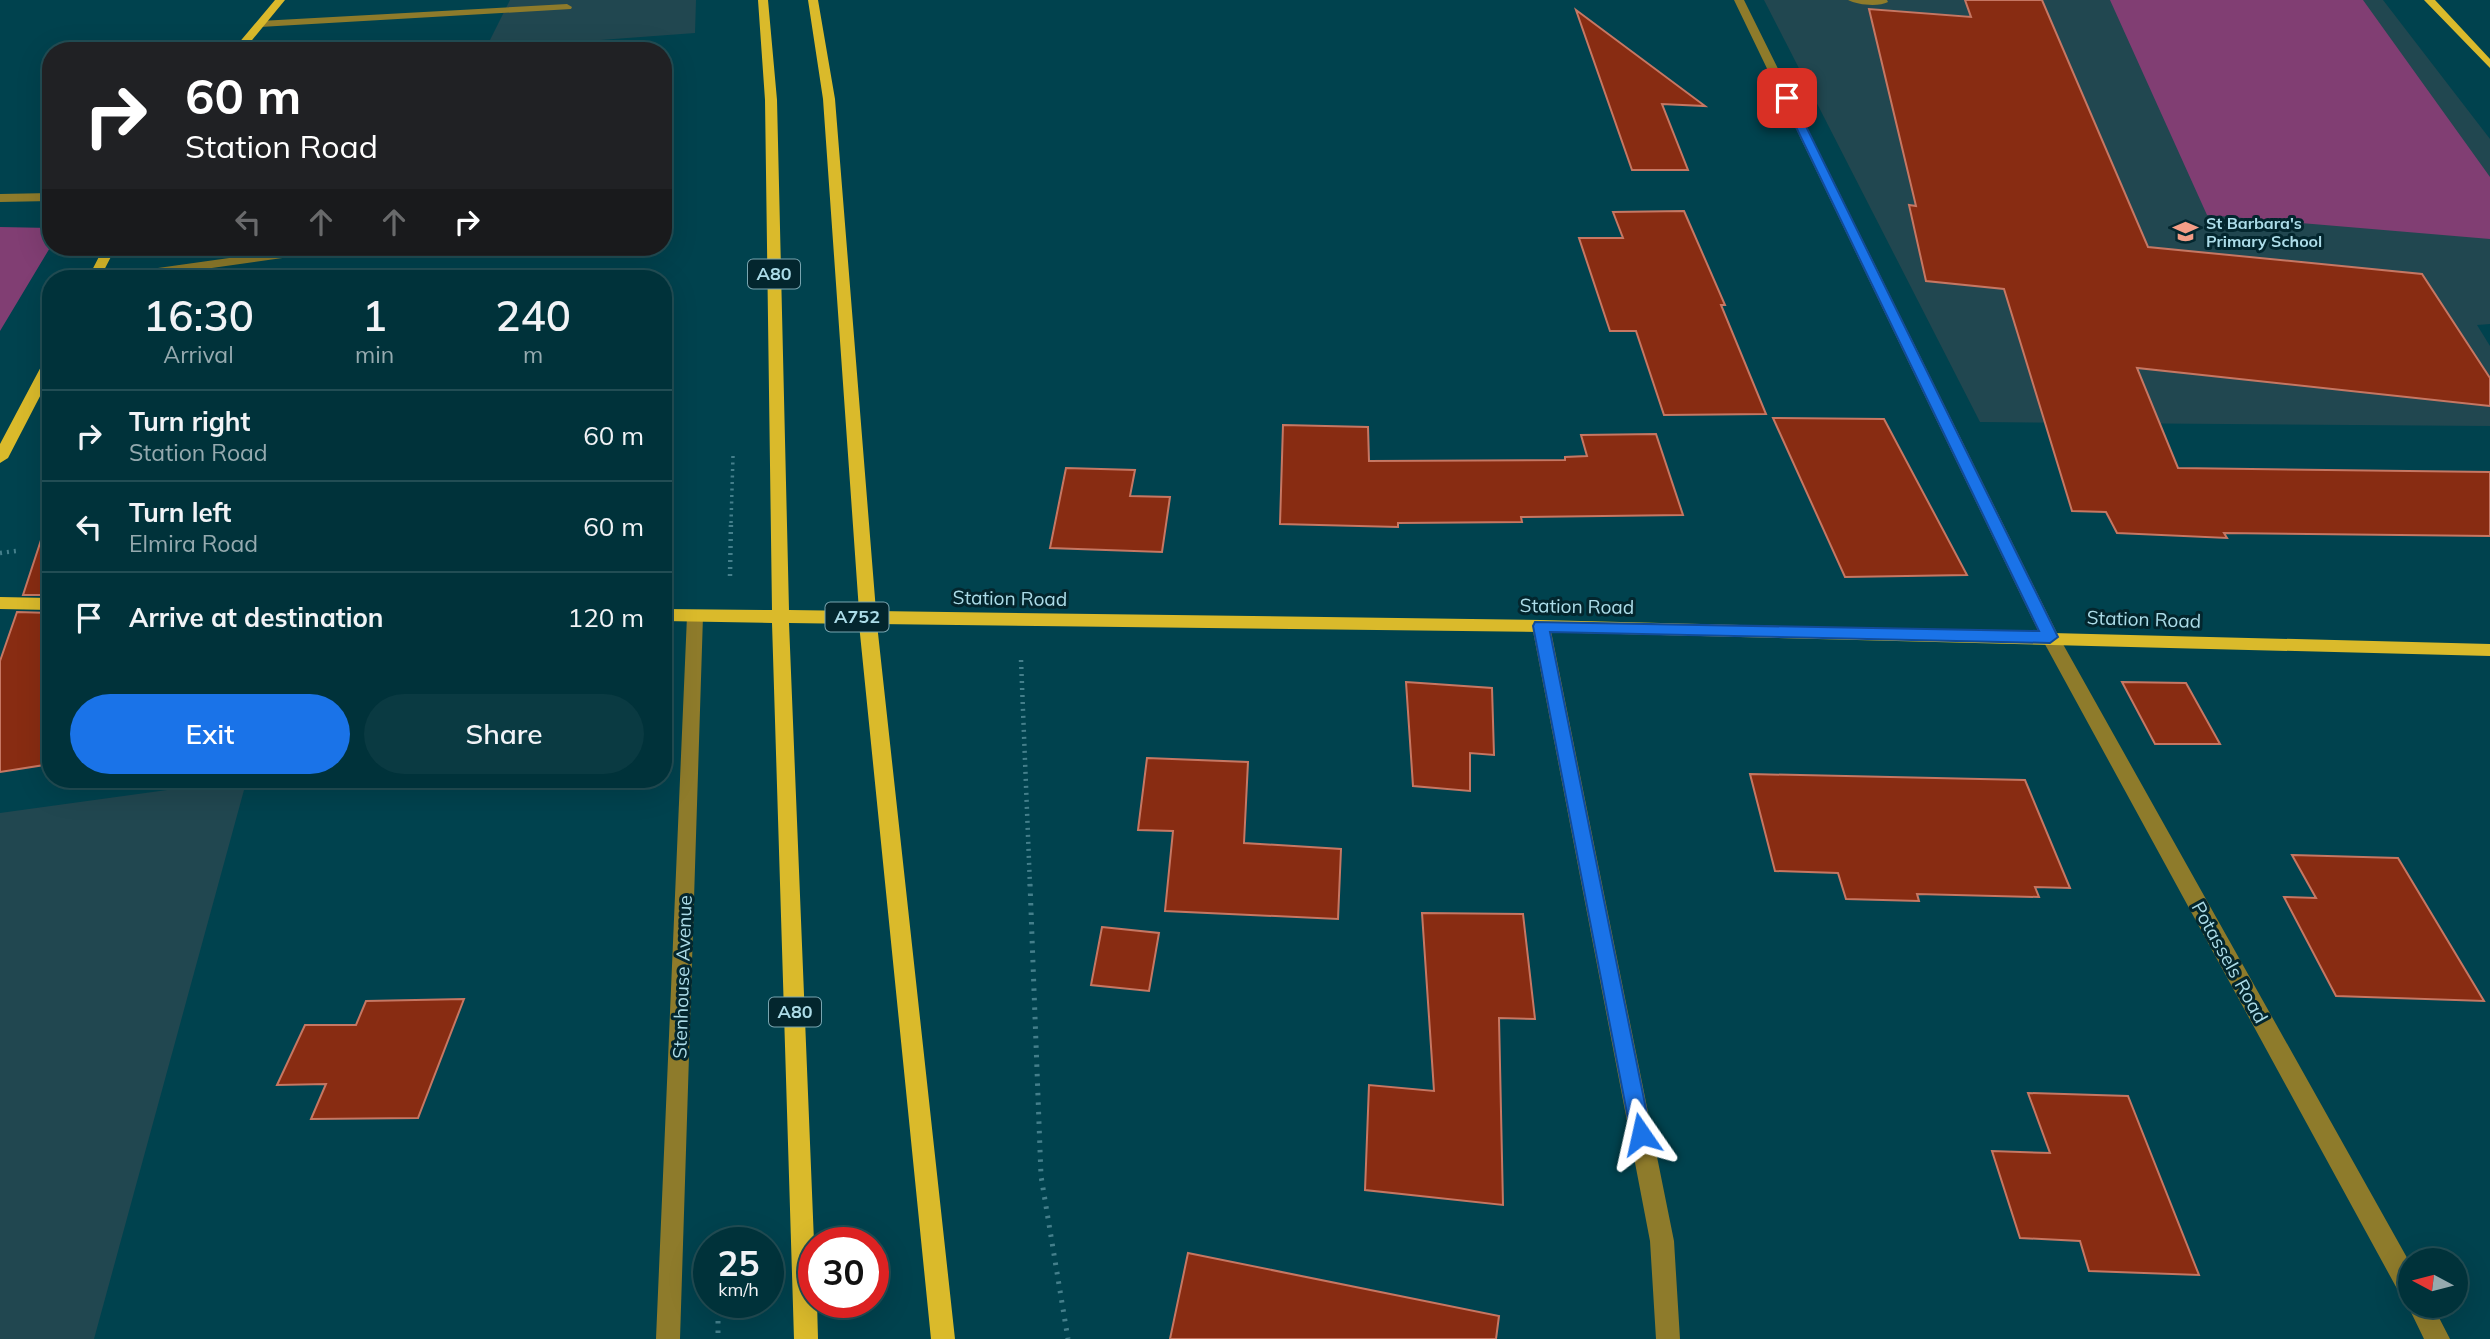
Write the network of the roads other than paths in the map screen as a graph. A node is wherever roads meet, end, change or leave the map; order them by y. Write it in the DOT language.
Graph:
graph roads {
  1 [pos="280,0"];
  2 [pos="763,0"];
  3 [pos="813,0"];
  4 [pos="1739,0"];
  5 [pos="1853,0"];
  6 [pos="2429,0"];
  7 [pos="1883,2"];
  8 [pos="567,7"];
  9 [pos="260,24"];
  10 [pos="245,42"];
  11 [pos="2490,65"];
  12 [pos="42,197"];
  13 [pos="0,198"];
  14 [pos="269,256"];
  15 [pos="171,270"];
  16 [pos="42,378"];
  17 [pos="0,458"];
  18 [pos="0,603"];
  19 [pos="42,604"];
  20 [pos="672,615"];
  21 [pos="695,616"];
  22 [pos="1541,626"];
  23 [pos="2050,637"];
  24 [pos="2490,650"];
  25 [pos="2398,1265"];
  26 [pos="2427,1318"];
  27 [pos="668,1339"];
  28 [pos="806,1339"];
  29 [pos="943,1339"];
  30 [pos="1668,1339"];
  31 [pos="2438,1339"];
  1 -- 9 [label="main road"];
  2 -- 28 [label="main road, A80"];
  3 -- 29 [label="main road"];
  4 -- 23 [label="street, Potassels Road"];
  5 -- 7 [label="street"];
  6 -- 11 [label="main road"];
  8 -- 9 [label="street"];
  9 -- 10 [label="main road"];
  12 -- 13 [label="street"];
  14 -- 15 [label="street"];
  16 -- 17 [label="main road"];
  18 -- 19 [label="main road"];
  20 -- 21 [label="main road, Station Road / A752"];
  21 -- 22 [label="main road, Station Road / A752"];
  21 -- 27 [label="street, Stenhouse Avenue"];
  22 -- 23 [label="main road, Station Road / A752"];
  22 -- 30 [label="street"];
  23 -- 24 [label="main road, Station Road / A752"];
  23 -- 25 [label="street, Potassels Road"];
  26 -- 31 [label="street"];
}
